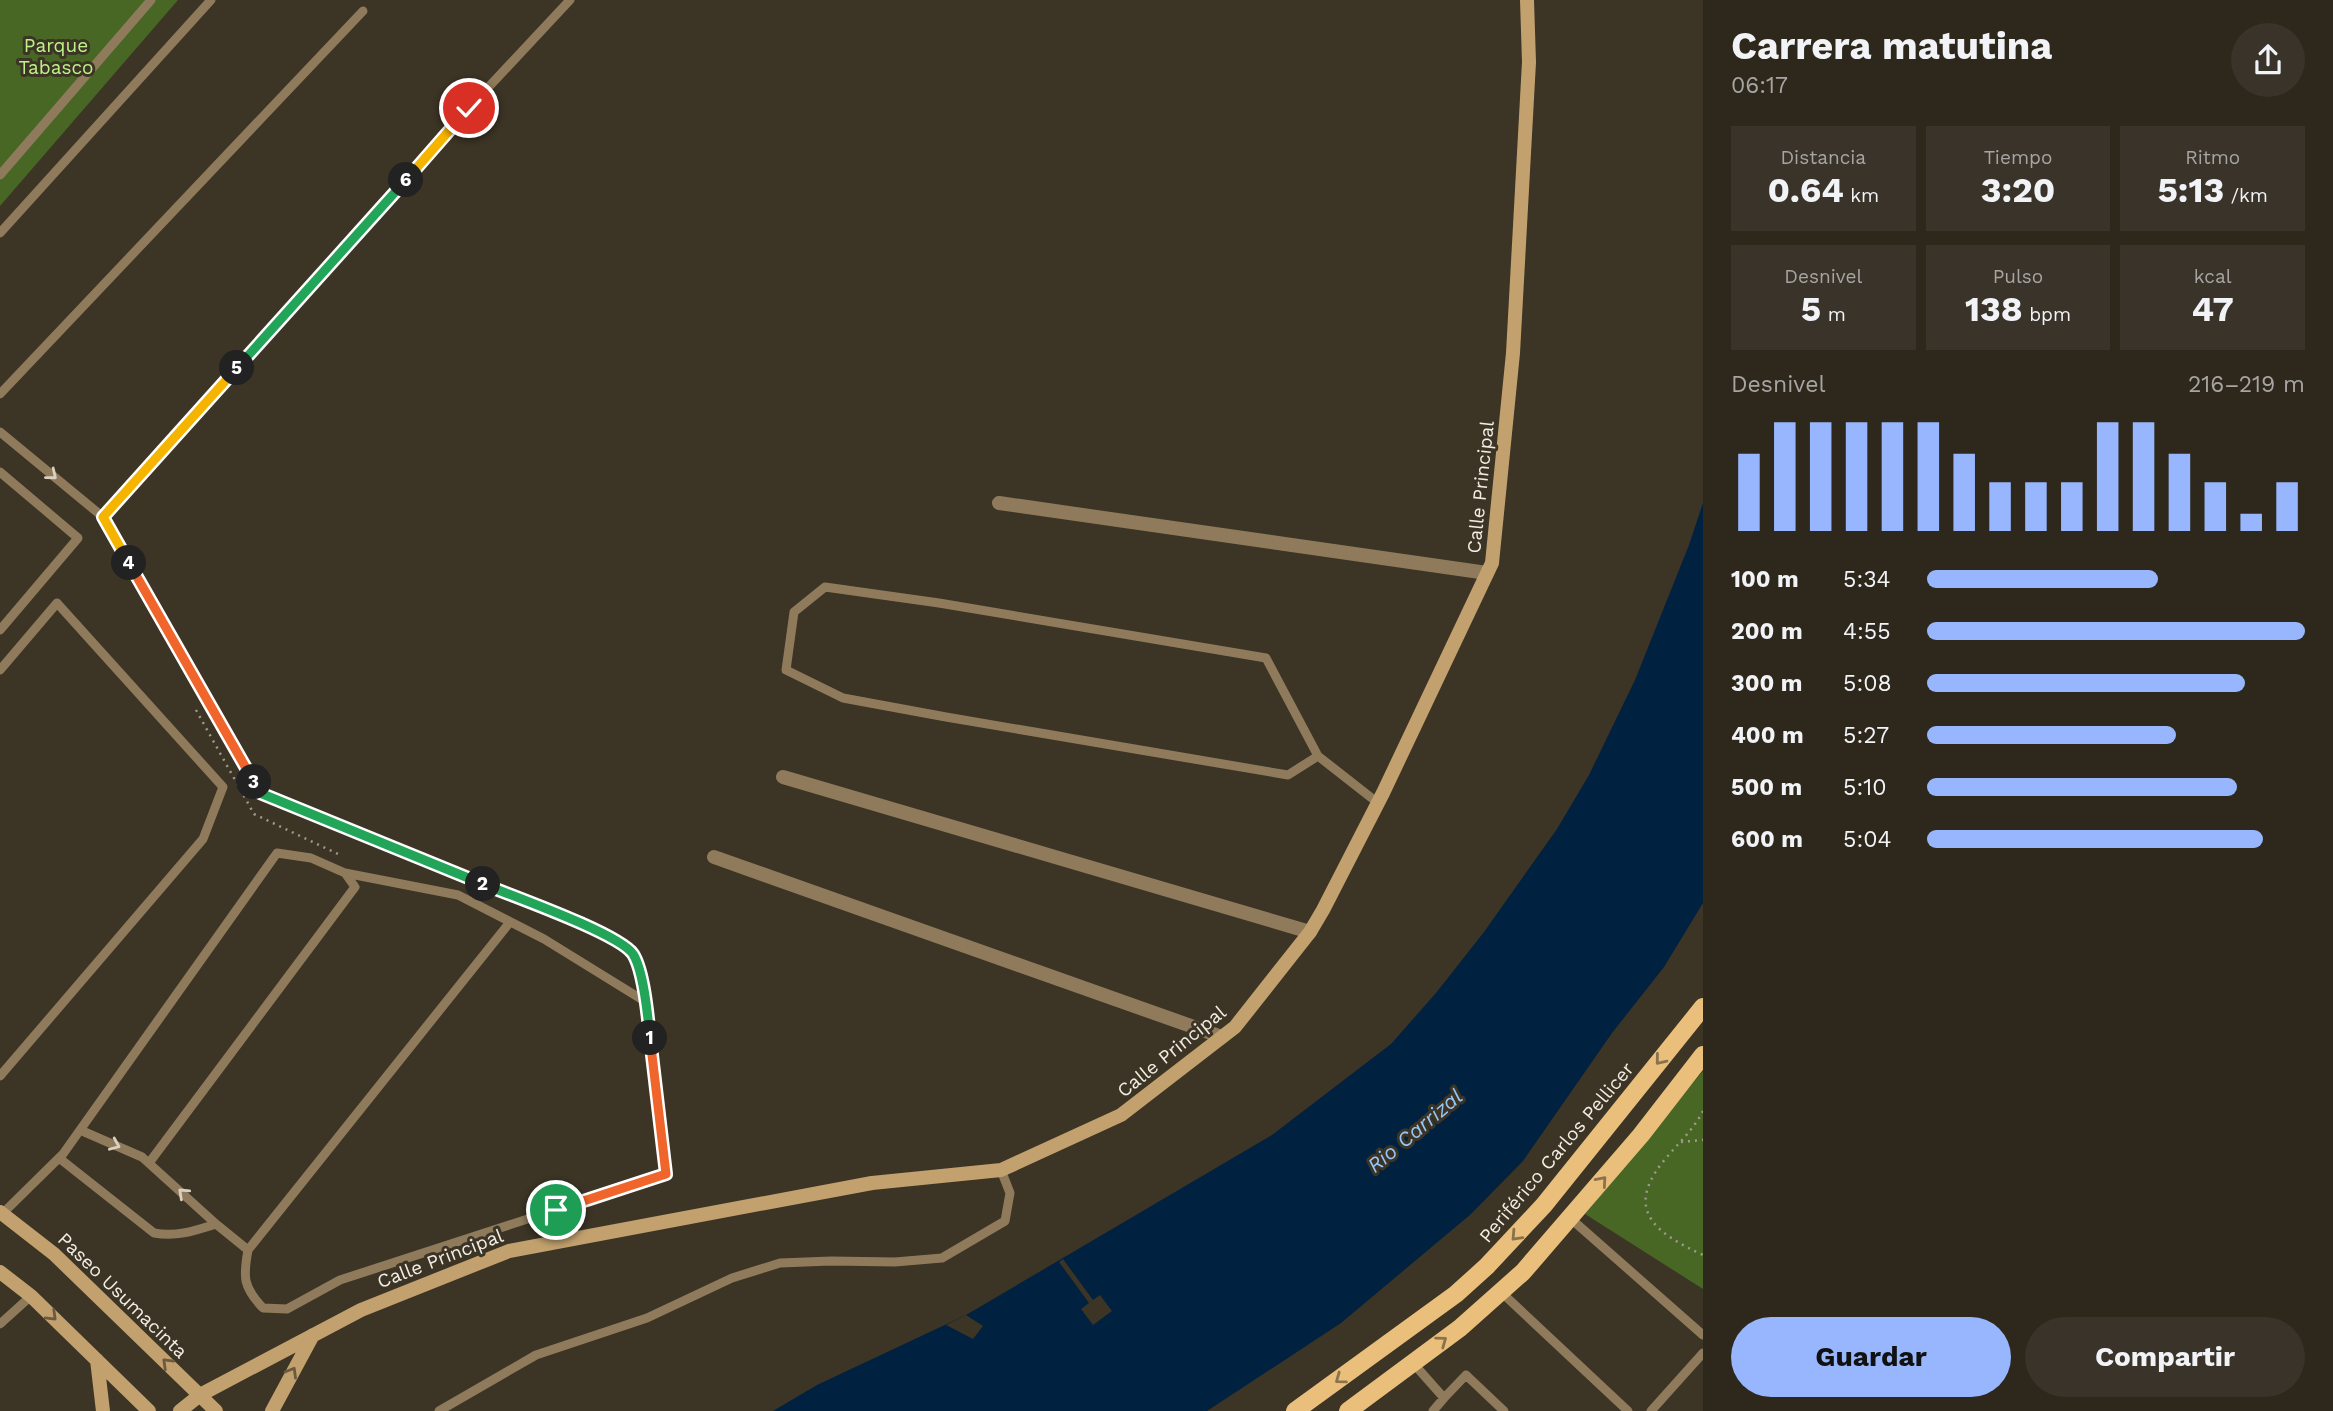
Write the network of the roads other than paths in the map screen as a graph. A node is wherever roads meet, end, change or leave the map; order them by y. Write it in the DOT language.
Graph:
graph roads {
  1 [pos="151,0"];
  2 [pos="211,0"];
  3 [pos="570,0"];
  4 [pos="1527,0"];
  5 [pos="363,11"];
  6 [pos="0,175"];
  7 [pos="0,233"];
  8 [pos="0,394"];
  9 [pos="0,432"];
  10 [pos="0,472"];
  11 [pos="999,503"];
  12 [pos="103,517"];
  13 [pos="1487,573"];
  14 [pos="0,630"];
  15 [pos="0,669"];
  16 [pos="1318,756"];
  17 [pos="783,777"];
  18 [pos="1378,803"];
  19 [pos="714,856"];
  20 [pos="345,873"];
  21 [pos="510,922"];
  22 [pos="1310,932"];
  23 [pos="646,1002"];
  24 [pos="1703,1007"];
  25 [pos="1222,1037"];
  26 [pos="1703,1055"];
  27 [pos="0,1076"];
  28 [pos="80,1130"];
  29 [pos="59,1158"];
  30 [pos="149,1163"];
  31 [pos="1000,1170"];
  32 [pos="1,1213"];
  33 [pos="1570,1218"];
  34 [pos="216,1224"];
  35 [pos="248,1250"];
  36 [pos="0,1272"];
  37 [pos="1502,1292"];
  38 [pos="32,1296"];
  39 [pos="0,1324"];
  40 [pos="313,1335"];
  41 [pos="1703,1335"];
  42 [pos="1703,1353"];
  43 [pos="97,1360"];
  44 [pos="1413,1363"];
  45 [pos="200,1395"];
  46 [pos="1444,1398"];
  47 [pos="103,1411"];
  48 [pos="149,1411"];
  49 [pos="180,1411"];
  50 [pos="216,1411"];
  51 [pos="272,1411"];
  52 [pos="439,1411"];
  53 [pos="1295,1411"];
  54 [pos="1348,1411"];
  55 [pos="1433,1411"];
  56 [pos="1504,1411"];
  57 [pos="1628,1411"];
  58 [pos="1651,1411"];
  1 -- 6 [label="lane"];
  2 -- 7 [label="lane"];
  3 -- 12 [label="lane"];
  4 -- 13 [label="main road, Calle Principal"];
  5 -- 8 [label="lane"];
  9 -- 12 [label="lane, one-way"];
  10 -- 14 [label="lane"];
  11 -- 13 [label="street"];
  12 -- 23 [label="lane"];
  13 -- 18 [label="main road, Calle Principal"];
  15 -- 27 [label="lane"];
  16 -- 16 [label="lane"];
  16 -- 18 [label="lane"];
  17 -- 22 [label="street"];
  18 -- 22 [label="main road, Calle Principal"];
  19 -- 25 [label="street"];
  20 -- 21 [label="lane"];
  20 -- 28 [label="lane"];
  20 -- 30 [label="lane"];
  21 -- 23 [label="lane"];
  21 -- 35 [label="lane"];
  22 -- 25 [label="main road, Calle Principal"];
  23 -- 35 [label="lane"];
  24 -- 53 [label="main road, Periférico Carlos Pellicer, one-way"];
  25 -- 31 [label="main road, Calle Principal"];
  33 -- 26 [label="main road, one-way"];
  28 -- 29 [label="lane"];
  28 -- 30 [label="lane, one-way"];
  29 -- 32 [label="lane"];
  29 -- 34 [label="lane"];
  34 -- 30 [label="lane, one-way"];
  31 -- 40 [label="main road, Calle Principal"];
  31 -- 52 [label="lane"];
  45 -- 32 [label="main road, Paseo Usumacinta, one-way"];
  33 -- 37 [label="main road"];
  33 -- 41 [label="lane"];
  34 -- 35 [label="lane"];
  36 -- 38 [label="main road"];
  44 -- 37 [label="main road, one-way"];
  37 -- 57 [label="lane"];
  38 -- 39 [label="lane"];
  38 -- 43 [label="main road, one-way"];
  40 -- 45 [label="main road, Calle Principal"];
  51 -- 40 [label="main road, one-way"];
  42 -- 58 [label="lane"];
  43 -- 47 [label="main road"];
  43 -- 48 [label="main road"];
  44 -- 46 [label="lane"];
  44 -- 54 [label="main road"];
  45 -- 49 [label="main road, Calle Principal"];
  45 -- 50 [label="main road, Paseo Usumacinta"];
  46 -- 55 [label="lane"];
  46 -- 56 [label="lane"];
}
